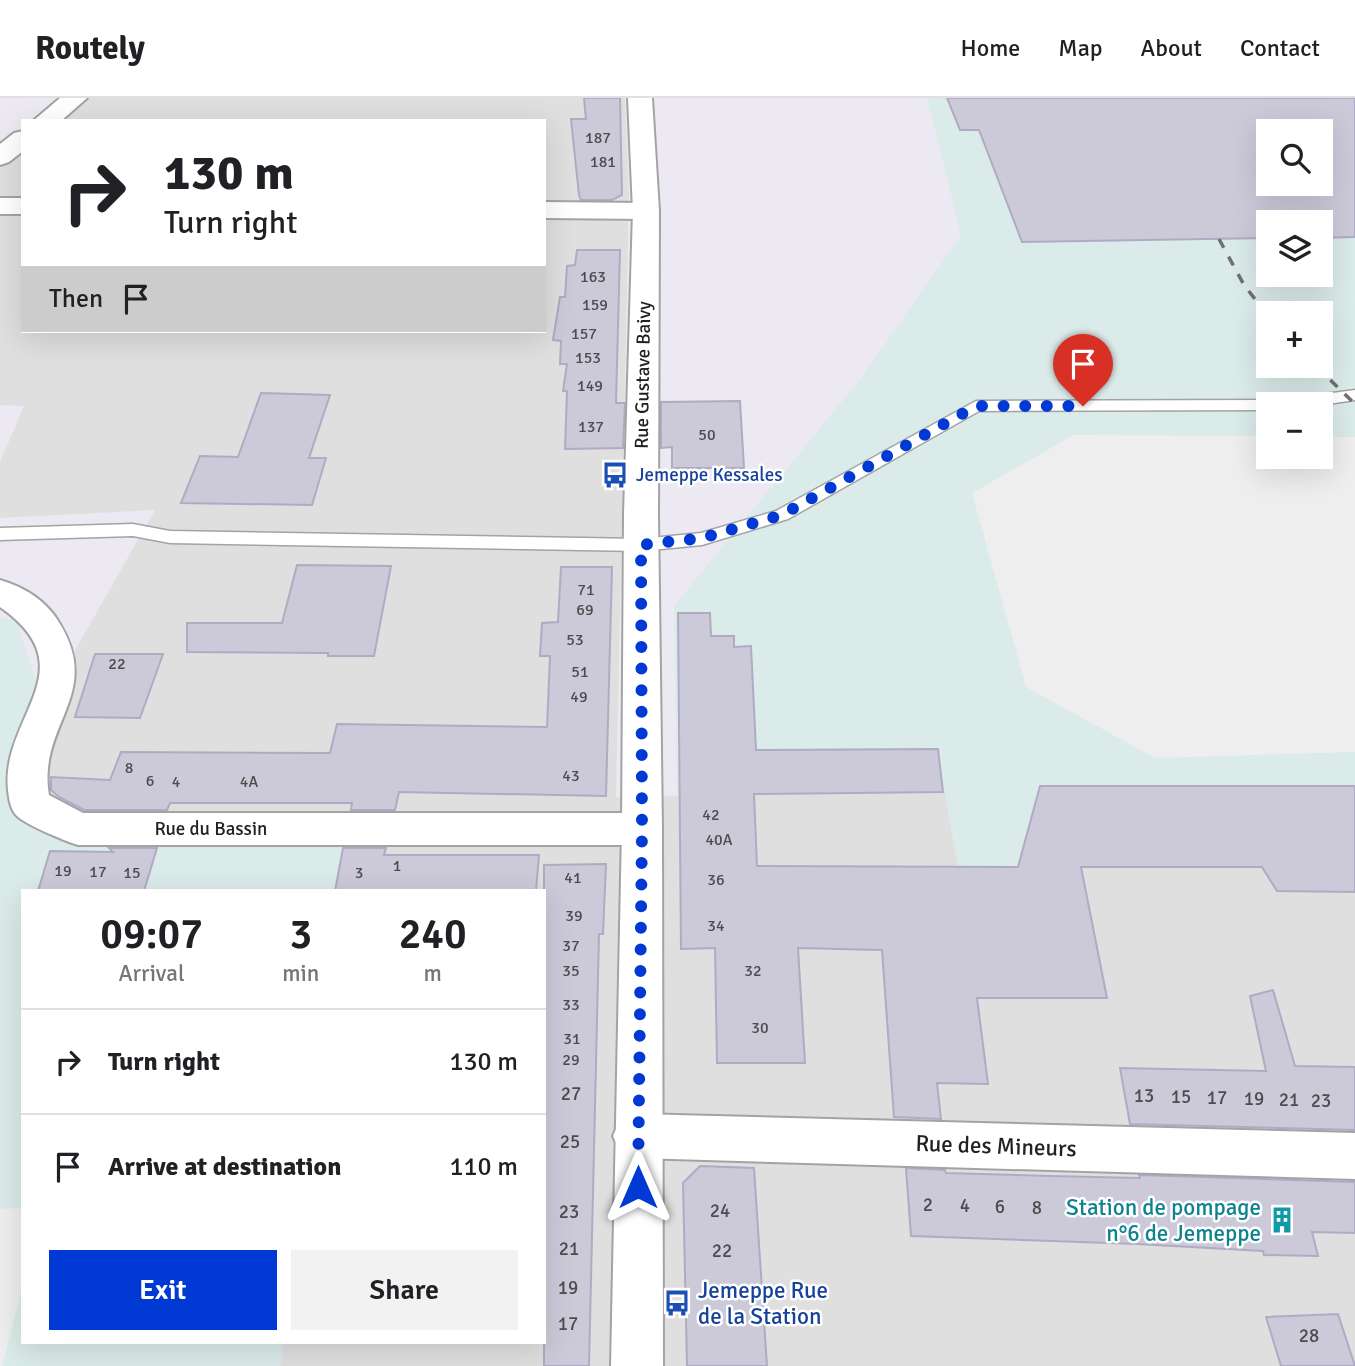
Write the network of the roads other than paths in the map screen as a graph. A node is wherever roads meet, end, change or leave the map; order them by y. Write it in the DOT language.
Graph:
graph roads {
  1 [pos="75,98"];
  2 [pos="640,98"];
  3 [pos="48,119"];
  4 [pos="21,140"];
  5 [pos="0,157"];
  6 [pos="0,205"];
  7 [pos="21,205"];
  8 [pos="546,210"];
  9 [pos="646,211"];
  10 [pos="1355,395"];
  11 [pos="1333,398"];
  12 [pos="1256,405"];
  13 [pos="0,534"];
  14 [pos="641,545"];
  15 [pos="0,592"];
  16 [pos="642,829"];
  17 [pos="638,1136"];
  18 [pos="1355,1156"];
  19 [pos="638,1366"];
  1 -- 3 [label="street"];
  2 -- 9 [label="street, Rue Gustave Baivy"];
  4 -- 5 [label="street"];
  6 -- 7 [label="street"];
  8 -- 9 [label="street"];
  9 -- 14 [label="street, Rue Gustave Baivy"];
  10 -- 11 [label="lane"];
  12 -- 14 [label="lane"];
  13 -- 14 [label="lane"];
  14 -- 16 [label="street, Rue Gustave Baivy"];
  15 -- 16 [label="street, Rue du Bassin"];
  16 -- 17 [label="street, Rue Gustave Baivy"];
  17 -- 18 [label="street, Rue des Mineurs"];
  17 -- 19 [label="street, Rue Gustave Baivy"];
}
